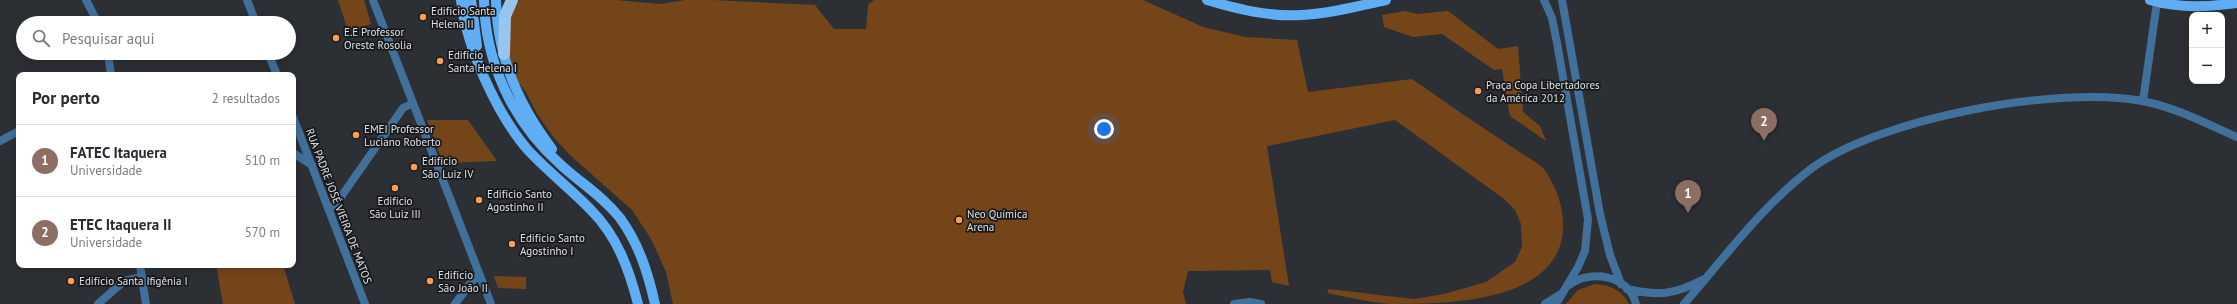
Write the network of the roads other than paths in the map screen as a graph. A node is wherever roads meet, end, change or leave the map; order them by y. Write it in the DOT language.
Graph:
graph roads {
  1 [pos="86,0"];
  2 [pos="247,0"];
  3 [pos="373,0"];
  4 [pos="461,0"];
  5 [pos="471,0"];
  6 [pos="484,0"];
  7 [pos="496,0"];
  8 [pos="1207,0"];
  9 [pos="1344,0"];
  10 [pos="1386,0"];
  11 [pos="1544,0"];
  12 [pos="1562,0"];
  13 [pos="2154,1"];
  14 [pos="2237,3"];
  15 [pos="505,6"];
  16 [pos="1332,11"];
  17 [pos="94,16"];
  18 [pos="253,16"];
  19 [pos="504,54"];
  20 [pos="109,60"];
  21 [pos="271,60"];
  22 [pos="479,61"];
  23 [pos="111,72"];
  24 [pos="276,72"];
  25 [pos="2143,101"];
  26 [pos="413,103"];
  27 [pos="296,125"];
  28 [pos="16,133"];
  29 [pos="2237,137"];
  30 [pos="0,141"];
  31 [pos="296,155"];
  32 [pos="312,165"];
  33 [pos="571,174"];
  34 [pos="328,209"];
  35 [pos="140,268"];
  36 [pos="480,275"];
  37 [pos="142,277"];
  38 [pos="1708,277"];
  39 [pos="1624,286"];
  40 [pos="1563,291"];
  41 [pos="98,304"];
  42 [pos="146,304"];
  43 [pos="365,304"];
  44 [pos="456,304"];
  45 [pos="492,304"];
  46 [pos="638,304"];
  47 [pos="655,304"];
  48 [pos="1234,304"];
  49 [pos="1261,304"];
  50 [pos="1545,304"];
  51 [pos="1556,304"];
  52 [pos="1636,304"];
  53 [pos="1684,304"];
  1 -- 17 [label="street"];
  2 -- 18 [label="street"];
  3 -- 26 [label="street"];
  4 -- 22 [label="main road"];
  5 -- 22 [label="main road"];
  6 -- 33 [label="main road"];
  7 -- 15 [label="main road"];
  8 -- 16 [label="main road"];
  9 -- 16 [label="main road"];
  10 -- 16 [label="main road"];
  11 -- 40 [label="street"];
  12 -- 39 [label="street"];
  13 -- 14 [label="main road"];
  13 -- 25 [label="street"];
  15 -- 19 [label="highway"];
  19 -- 33 [label="main road"];
  20 -- 23 [label="street"];
  21 -- 24 [label="street"];
  22 -- 46 [label="main road"];
  25 -- 29 [label="street"];
  25 -- 38 [label="street"];
  26 -- 34 [label="street"];
  26 -- 36 [label="street"];
  27 -- 32 [label="street, RUA PADRE JOSÉ VIEIRA DE MATOS"];
  28 -- 30 [label="street"];
  31 -- 32 [label="street"];
  32 -- 34 [label="street, RUA PADRE JOSÉ VIEIRA DE MATOS"];
  33 -- 47 [label="main road"];
  34 -- 43 [label="street, RUA PADRE JOSÉ VIEIRA DE MATOS"];
  35 -- 37 [label="street"];
  36 -- 44 [label="street"];
  36 -- 45 [label="street"];
  37 -- 41 [label="street"];
  37 -- 42 [label="street"];
  38 -- 39 [label="street"];
  38 -- 53 [label="street"];
  39 -- 40 [label="street"];
  39 -- 52 [label="street"];
  40 -- 50 [label="street"];
  40 -- 51 [label="street"];
  48 -- 49 [label="street"];
}
